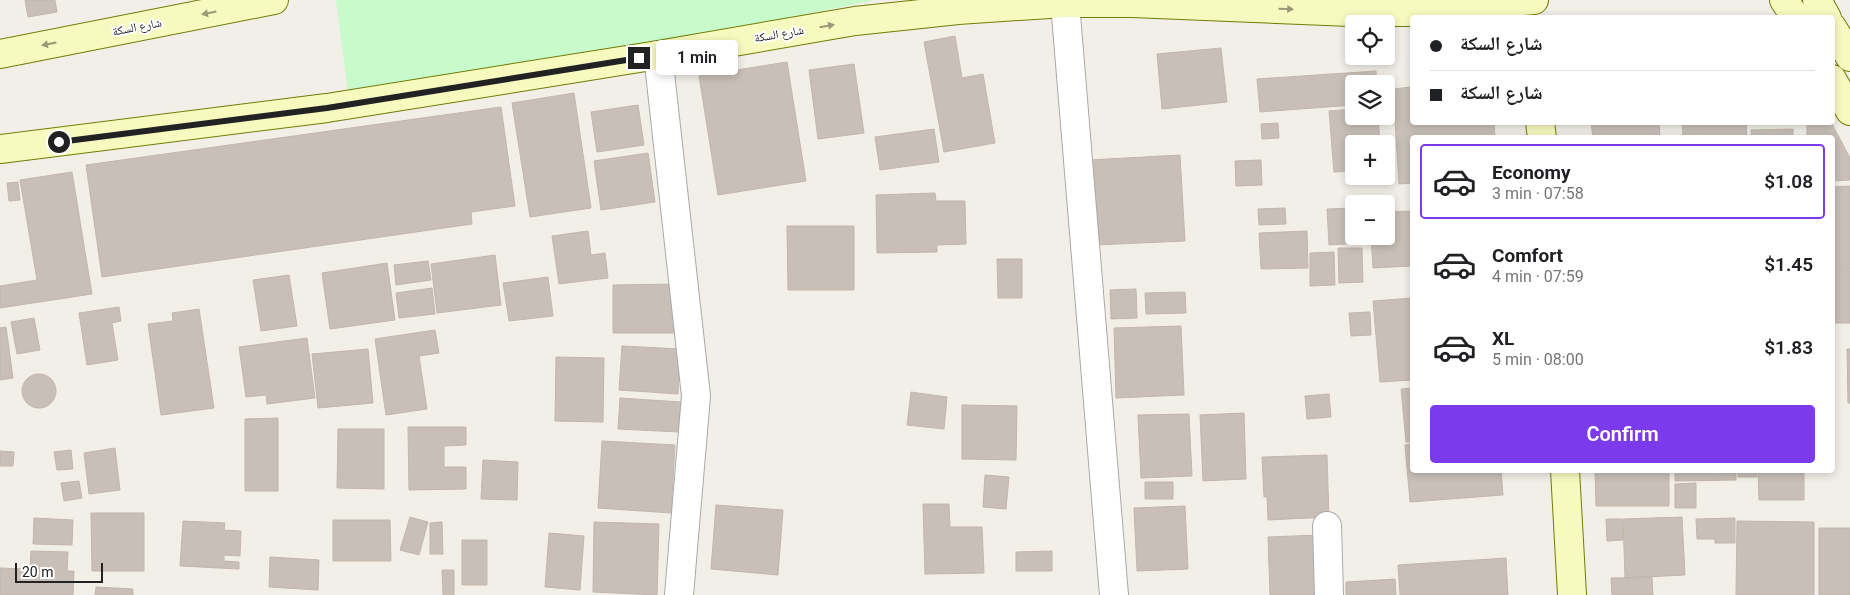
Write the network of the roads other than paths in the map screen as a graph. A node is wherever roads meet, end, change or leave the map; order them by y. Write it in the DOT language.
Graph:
graph roads {
  1 [pos="274,0"];
  2 [pos="1784,0"];
  3 [pos="1817,0"];
  4 [pos="1132,1"];
  5 [pos="1065,3"];
  6 [pos="1411,6"];
  7 [pos="1532,6"];
  8 [pos="1794,15"];
  9 [pos="1825,15"];
  10 [pos="1835,32"];
  11 [pos="0,54"];
  12 [pos="658,55"];
  13 [pos="1850,57"];
  14 [pos="1835,84"];
  15 [pos="1850,111"];
  16 [pos="0,149"];
  17 [pos="1565,473"];
  18 [pos="1327,526"];
  19 [pos="679,595"];
  20 [pos="1114,595"];
  21 [pos="1329,595"];
  22 [pos="1572,595"];
  1 -- 11 [label="main road, شارع السكة, one-way"];
  2 -- 8 [label="main road"];
  3 -- 9 [label="main road"];
  4 -- 5 [label="main road, شارع السكة"];
  4 -- 6 [label="main road, شارع السكة, one-way"];
  12 -- 5 [label="main road, شارع السكة, one-way"];
  5 -- 20 [label="street"];
  6 -- 7 [label="main road, شارع السكة"];
  10 -- 13 [label="main road"];
  12 -- 16 [label="main road, شارع السكة"];
  12 -- 19 [label="street"];
  14 -- 15 [label="main road"];
  17 -- 22 [label="main road"];
  18 -- 21 [label="street"];
}
